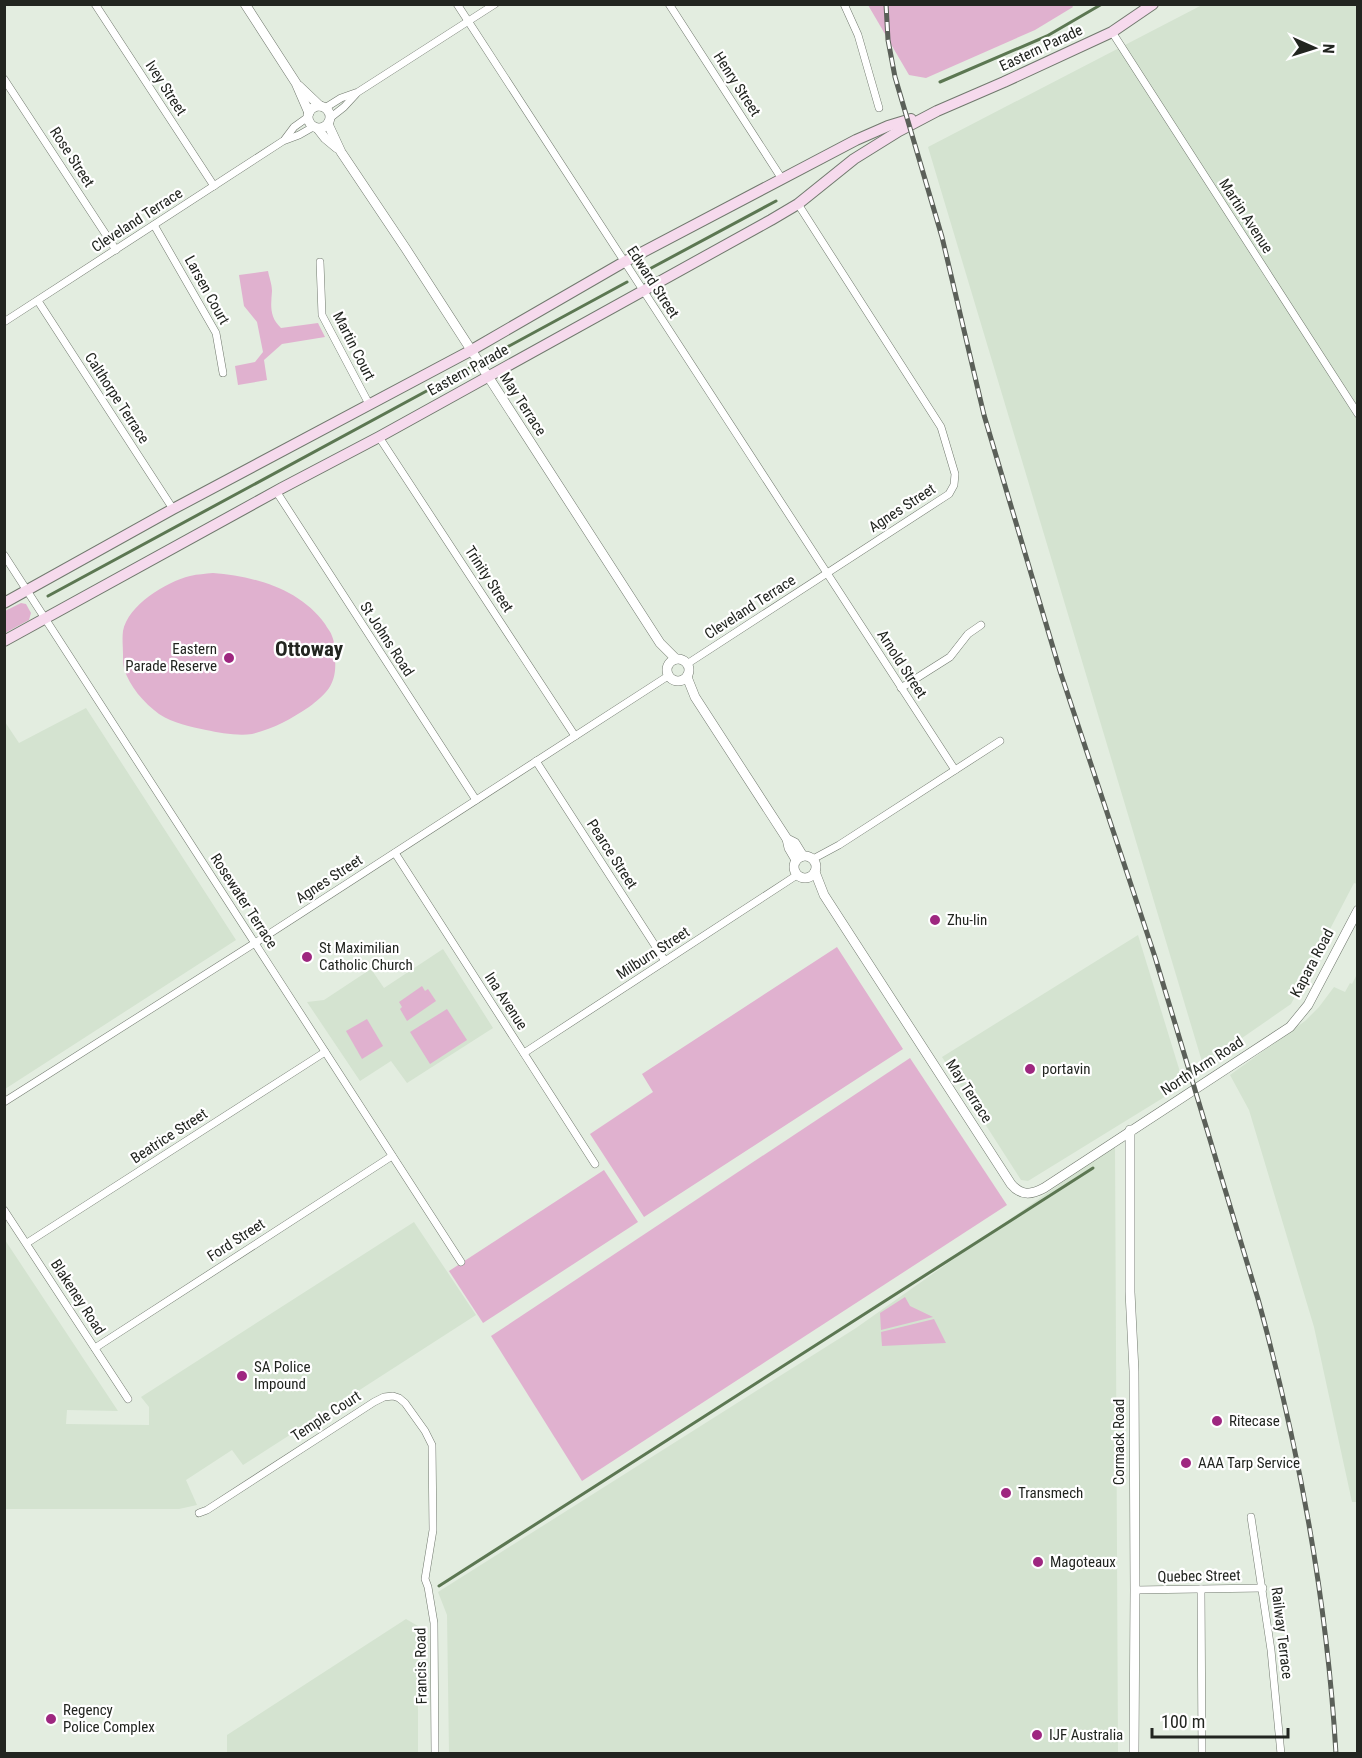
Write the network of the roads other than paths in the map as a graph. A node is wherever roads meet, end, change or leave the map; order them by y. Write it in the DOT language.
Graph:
graph roads {
  1 [pos="95,4"];
  2 [pos="245,4"];
  3 [pos="457,4"];
  4 [pos="495,4"];
  5 [pos="669,4"];
  6 [pos="844,4"];
  7 [pos="1153,4"];
  8 [pos="468,22"];
  9 [pos="1112,32"];
  10 [pos="4,79"];
  11 [pos="296,82"];
  12 [pos="358,92"];
  13 [pos="322,107"];
  14 [pos="879,108"];
  15 [pos="937,111"];
  16 [pos="308,115"];
  17 [pos="329,121"];
  18 [pos="316,128"];
  19 [pos="283,141"];
  20 [pos="341,152"];
  21 [pos="849,162"];
  22 [pos="813,163"];
  23 [pos="782,179"];
  24 [pos="214,186"];
  25 [pos="798,204"];
  26 [pos="154,225"];
  27 [pos="116,250"];
  28 [pos="320,262"];
  29 [pos="624,262"];
  30 [pos="643,291"];
  31 [pos="38,301"];
  32 [pos="6,319"];
  33 [pos="470,351"];
  34 [pos="224,373"];
  35 [pos="487,376"];
  36 [pos="369,404"];
  37 [pos="1358,414"];
  38 [pos="379,437"];
  39 [pos="276,491"];
  40 [pos="173,509"];
  41 [pos="4,555"];
  42 [pos="827,573"];
  43 [pos="27,591"];
  44 [pos="4,603"];
  45 [pos="46,619"];
  46 [pos="981,625"];
  47 [pos="4,641"];
  48 [pos="660,643"];
  49 [pos="676,659"];
  50 [pos="687,664"];
  51 [pos="667,665"];
  52 [pos="668,676"];
  53 [pos="683,679"];
  54 [pos="901,688"];
  55 [pos="575,736"];
  56 [pos="1000,741"];
  57 [pos="536,761"];
  58 [pos="955,770"];
  59 [pos="476,800"];
  60 [pos="395,853"];
  61 [pos="800,858"];
  62 [pos="813,860"];
  63 [pos="815,872"];
  64 [pos="801,877"];
  65 [pos="824,896"];
  66 [pos="1358,910"];
  67 [pos="255,943"];
  68 [pos="665,961"];
  69 [pos="1290,1027"];
  70 [pos="325,1052"];
  71 [pos="524,1053"];
  72 [pos="4,1102"];
  73 [pos="1130,1130"];
  74 [pos="392,1156"];
  75 [pos="595,1164"];
  76 [pos="4,1210"];
  77 [pos="27,1243"];
  78 [pos="461,1262"];
  79 [pos="95,1348"];
  80 [pos="128,1399"];
  81 [pos="199,1513"];
  82 [pos="1251,1517"];
  83 [pos="424,1579"];
  84 [pos="1263,1588"];
  85 [pos="1201,1589"];
  86 [pos="1135,1590"];
  87 [pos="435,1754"];
  88 [pos="1134,1754"];
  89 [pos="1202,1754"];
  90 [pos="1281,1754"];
  1 -- 24 [label="street, Ivey Street"];
  2 -- 11 [label="street"];
  3 -- 8 [label="street, Edward Street"];
  4 -- 8 [label="street"];
  5 -- 23 [label="street, Henry Street"];
  6 -- 14 [label="street"];
  7 -- 9 [label="main road, Eastern Parade"];
  8 -- 12 [label="street"];
  8 -- 29 [label="street, Edward Street"];
  9 -- 15 [label="main road, Eastern Parade"];
  9 -- 37 [label="street, Martin Avenue"];
  10 -- 27 [label="street, Rose Street"];
  11 -- 13 [label="street"];
  11 -- 16 [label="street"];
  12 -- 13 [label="street"];
  12 -- 17 [label="street"];
  13 -- 16 [label="street"];
  13 -- 17 [label="street"];
  15 -- 21 [label="main road, Eastern Parade"];
  15 -- 22 [label="main road, Eastern Parade"];
  16 -- 18 [label="street"];
  16 -- 19 [label="street, Cleveland Terrace"];
  17 -- 18 [label="street"];
  17 -- 20 [label="street, May Terrace"];
  18 -- 19 [label="street, Cleveland Terrace"];
  18 -- 20 [label="street, May Terrace"];
  19 -- 24 [label="street, Cleveland Terrace"];
  20 -- 33 [label="street, May Terrace"];
  21 -- 22 [label="main road"];
  21 -- 25 [label="main road, Eastern Parade"];
  22 -- 23 [label="main road, Eastern Parade"];
  23 -- 29 [label="main road, Eastern Parade"];
  24 -- 26 [label="street, Cleveland Terrace"];
  25 -- 30 [label="main road, Eastern Parade"];
  25 -- 42 [label="street, Agnes Street"];
  26 -- 27 [label="street, Cleveland Terrace"];
  26 -- 34 [label="street, Larsen Court"];
  27 -- 31 [label="street, Cleveland Terrace"];
  28 -- 36 [label="street, Martin Court"];
  29 -- 30 [label="street, Edward Street"];
  29 -- 33 [label="main road, Eastern Parade"];
  30 -- 35 [label="main road, Eastern Parade"];
  30 -- 42 [label="street, Edward Street"];
  31 -- 32 [label="street, Cleveland Terrace"];
  31 -- 40 [label="street, Calthorpe Terrace"];
  33 -- 35 [label="street, May Terrace"];
  33 -- 36 [label="main road, Eastern Parade"];
  35 -- 38 [label="main road, Eastern Parade"];
  35 -- 48 [label="street, May Terrace"];
  36 -- 40 [label="main road, Eastern Parade"];
  38 -- 39 [label="main road, Eastern Parade"];
  38 -- 55 [label="street, Trinity Street"];
  39 -- 45 [label="main road, Eastern Parade"];
  39 -- 59 [label="street, St Johns Road"];
  40 -- 43 [label="main road, Eastern Parade"];
  41 -- 43 [label="street, Rosewater Terrace"];
  42 -- 50 [label="street, Cleveland Terrace"];
  42 -- 54 [label="street, Arnold Street"];
  43 -- 44 [label="main road, Eastern Parade"];
  43 -- 45 [label="street, Rosewater Terrace"];
  45 -- 47 [label="main road, Eastern Parade"];
  45 -- 67 [label="street, Rosewater Terrace"];
  46 -- 54 [label="street"];
  48 -- 49 [label="street, May Terrace"];
  48 -- 51 [label="street, May Terrace"];
  49 -- 50 [label="street"];
  49 -- 51 [label="street"];
  50 -- 53 [label="street"];
  51 -- 52 [label="street"];
  52 -- 53 [label="street"];
  52 -- 55 [label="street, Agnes Street"];
  53 -- 61 [label="street"];
  54 -- 58 [label="street, Arnold Street"];
  55 -- 57 [label="street, Agnes Street"];
  56 -- 58 [label="street"];
  57 -- 59 [label="street, Agnes Street"];
  57 -- 68 [label="street, Pearce Street"];
  58 -- 62 [label="street"];
  59 -- 60 [label="street, Agnes Street"];
  60 -- 67 [label="street, Agnes Street"];
  60 -- 71 [label="street, Ina Avenue"];
  61 -- 62 [label="street"];
  61 -- 64 [label="street"];
  62 -- 63 [label="street"];
  63 -- 64 [label="street"];
  63 -- 65 [label="street, May Terrace"];
  64 -- 65 [label="street, May Terrace"];
  64 -- 68 [label="street, Milburn Street"];
  65 -- 73 [label="street, May Terrace"];
  66 -- 69 [label="street, Kapara Road"];
  67 -- 70 [label="street, Rosewater Terrace"];
  67 -- 72 [label="street, Agnes Street"];
  68 -- 71 [label="street, Milburn Street"];
  69 -- 73 [label="street, North Arm Road"];
  70 -- 74 [label="street, Rosewater Terrace"];
  70 -- 77 [label="street, Beatrice Street"];
  71 -- 75 [label="street, Ina Avenue"];
  73 -- 86 [label="street, Cormack Road"];
  74 -- 78 [label="street, Rosewater Terrace"];
  74 -- 79 [label="street, Ford Street"];
  76 -- 77 [label="street, Blakeney Road"];
  77 -- 79 [label="street, Blakeney Road"];
  79 -- 80 [label="street, Blakeney Road"];
  81 -- 83 [label="street, Temple Court"];
  82 -- 84 [label="street, Railway Terrace"];
  83 -- 87 [label="street, Francis Road"];
  84 -- 85 [label="street, Quebec Street"];
  84 -- 90 [label="street, Railway Terrace"];
  85 -- 86 [label="street, Quebec Street"];
  85 -- 89 [label="street"];
  86 -- 88 [label="street, Cormack Road"];
}
